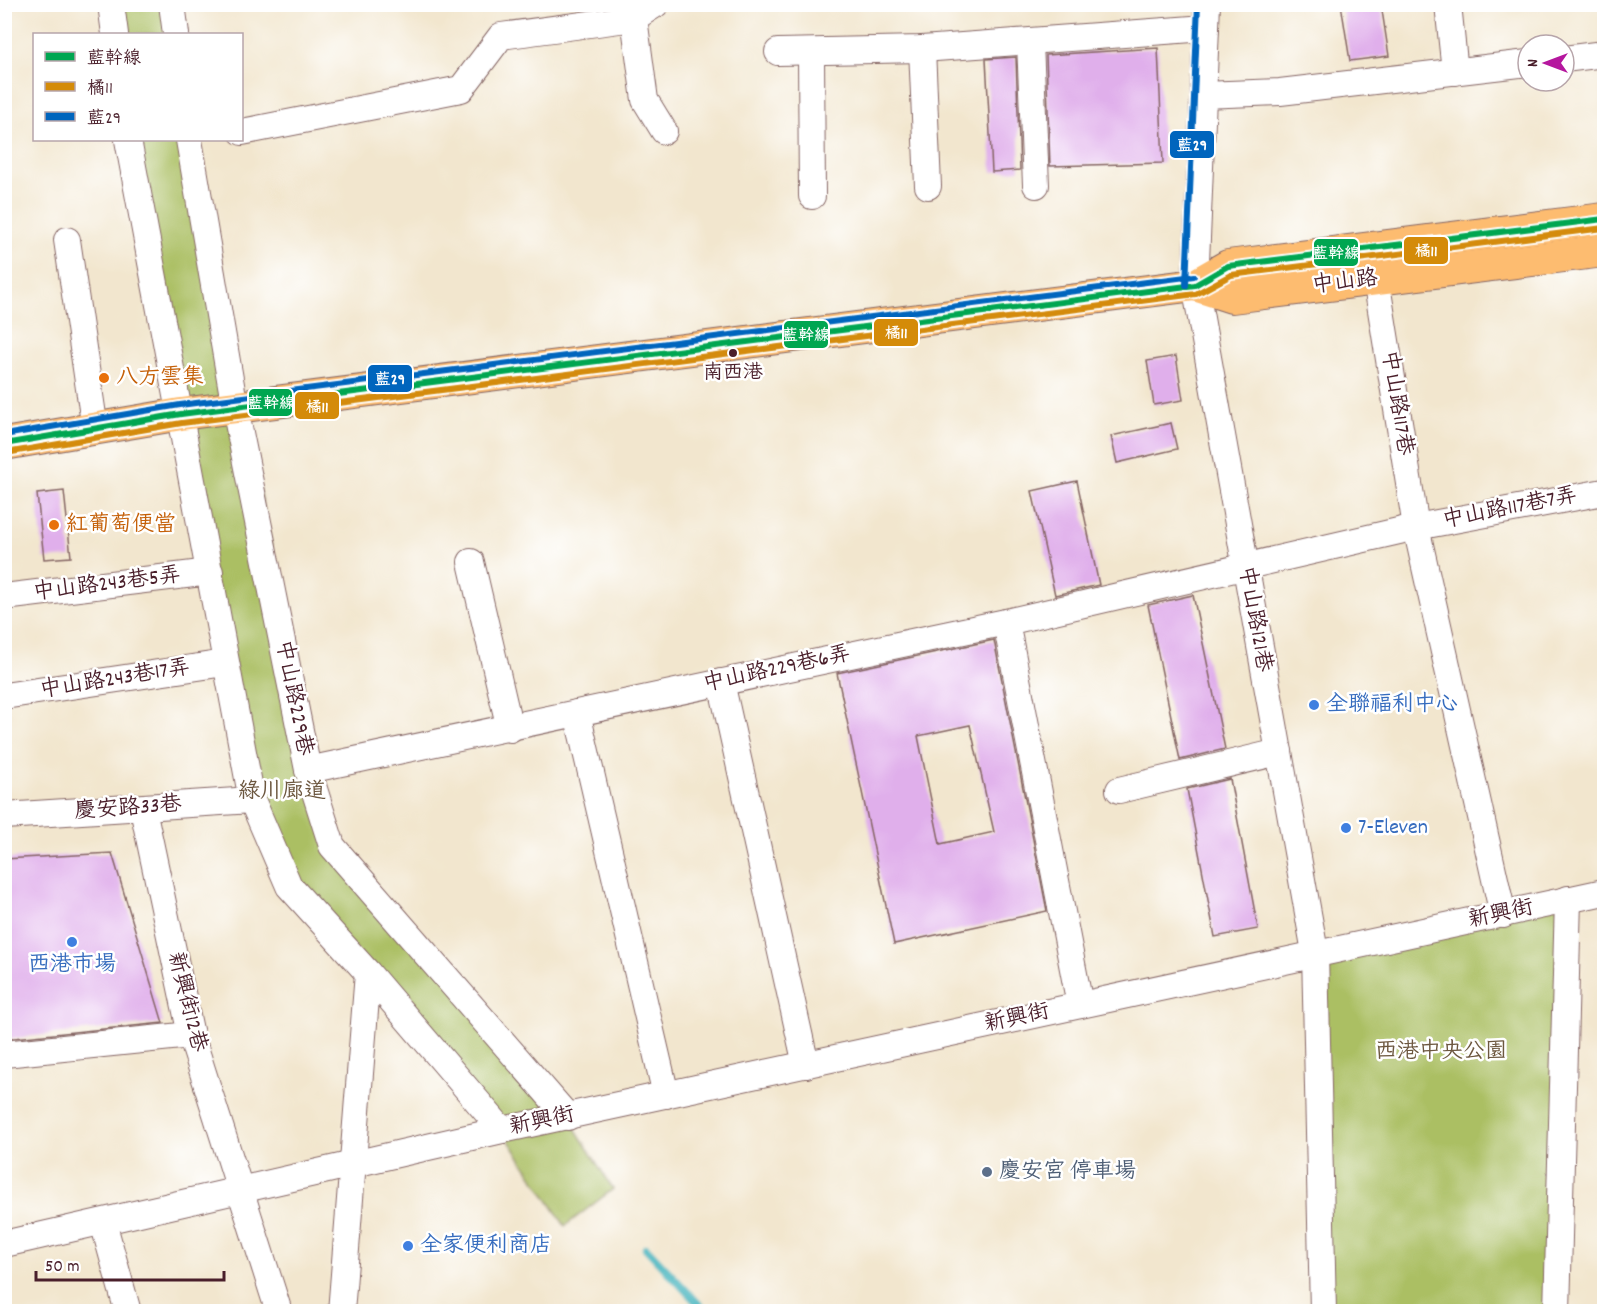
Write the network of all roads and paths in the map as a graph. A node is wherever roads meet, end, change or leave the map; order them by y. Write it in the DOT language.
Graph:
graph roads {
  1 [pos="111,4"];
  2 [pos="172,4"];
  3 [pos="656,4"];
  4 [pos="1448,4"];
  5 [pos="1206,16"];
  6 [pos="634,18"];
  7 [pos="115,33"];
  8 [pos="176,33"];
  9 [pos="1030,43"];
  10 [pos="922,49"];
  11 [pos="778,52"];
  12 [pos="811,53"];
  13 [pos="1605,54"];
  14 [pos="1576,58"];
  15 [pos="1516,64"];
  16 [pos="1455,72"];
  17 [pos="1203,95"];
  18 [pos="664,131"];
  19 [pos="243,132"];
  20 [pos="128,141"];
  21 [pos="194,141"];
  22 [pos="1036,185"];
  23 [pos="928,186"];
  24 [pos="812,196"];
  25 [pos="1605,219"];
  26 [pos="67,240"];
  27 [pos="1605,251"];
  28 [pos="1376,279"];
  29 [pos="1195,285"];
  30 [pos="235,408"];
  31 [pos="181,414"];
  32 [pos="94,429"];
  33 [pos="4,444"];
  34 [pos="1605,492"];
  35 [pos="1416,527"];
  36 [pos="471,562"];
  37 [pos="1245,566"];
  38 [pos="210,572"];
  39 [pos="4,597"];
  40 [pos="1006,622"];
  41 [pos="225,663"];
  42 [pos="721,682"];
  43 [pos="4,696"];
  44 [pos="577,713"];
  45 [pos="510,729"];
  46 [pos="1279,752"];
  47 [pos="308,770"];
  48 [pos="1119,790"];
  49 [pos="252,800"];
  50 [pos="143,809"];
  51 [pos="4,816"];
  52 [pos="1605,892"];
  53 [pos="1568,899"];
  54 [pos="1503,915"];
  55 [pos="1315,952"];
  56 [pos="368,973"];
  57 [pos="1080,1005"];
  58 [pos="191,1035"];
  59 [pos="4,1054"];
  60 [pos="806,1065"];
  61 [pos="666,1095"];
  62 [pos="568,1117"];
  63 [pos="502,1130"];
  64 [pos="351,1164"];
  65 [pos="242,1191"];
  66 [pos="103,1222"];
  67 [pos="4,1244"];
  68 [pos="128,1311"];
  69 [pos="279,1311"];
  70 [pos="341,1311"];
  71 [pos="1323,1311"];
  72 [pos="1557,1311"];
  1 -- 7 [label="street"];
  2 -- 8 [label="street"];
  3 -- 6 [label="street"];
  4 -- 16 [label="street"];
  5 -- 9 [label="street"];
  5 -- 17 [label="street, 中山路121巷"];
  6 -- 18 [label="street"];
  6 -- 19 [label="street"];
  9 -- 10 [label="street"];
  9 -- 22 [label="street"];
  10 -- 12 [label="street"];
  10 -- 23 [label="street"];
  11 -- 12 [label="street"];
  12 -- 24 [label="street"];
  13 -- 14 [label="street"];
  15 -- 16 [label="street"];
  16 -- 17 [label="street"];
  17 -- 29 [label="street, 中山路121巷"];
  20 -- 31 [label="street"];
  21 -- 30 [label="street, 中山路229巷"];
  25 -- 29 [label="main road, 中山路"];
  26 -- 32 [label="street"];
  27 -- 28 [label="main road, 中山路"];
  28 -- 29 [label="main road, 中山路"];
  28 -- 35 [label="street, 中山路117巷"];
  29 -- 30 [label="main road, 中山路"];
  29 -- 37 [label="street, 中山路121巷"];
  30 -- 31 [label="main road, 中山路"];
  30 -- 47 [label="street, 中山路229巷"];
  31 -- 32 [label="main road, 中山路"];
  31 -- 38 [label="street"];
  32 -- 33 [label="main road, 中山路"];
  34 -- 35 [label="street, 中山路117巷7弄"];
  35 -- 37 [label="street, 中山路117巷7弄"];
  35 -- 54 [label="street, 中山路117巷"];
  36 -- 45 [label="street"];
  37 -- 40 [label="street, 中山路229巷6弄"];
  37 -- 46 [label="street, 中山路121巷"];
  38 -- 39 [label="street, 中山路243巷5弄"];
  38 -- 41 [label="street"];
  40 -- 42 [label="street, 中山路229巷6弄"];
  40 -- 57 [label="street, 新興街"];
  41 -- 43 [label="street, 中山路243巷17弄"];
  41 -- 49 [label="street"];
  42 -- 44 [label="street, 中山路229巷6弄"];
  42 -- 60 [label="street"];
  44 -- 45 [label="street, 中山路229巷6弄"];
  44 -- 61 [label="street"];
  45 -- 47 [label="street, 中山路229巷6弄"];
  46 -- 48 [label="street"];
  46 -- 55 [label="street, 中山路121巷"];
  47 -- 62 [label="street, 中山路229巷"];
  49 -- 50 [label="street, 慶安路33巷"];
  49 -- 56 [label="street"];
  50 -- 51 [label="street, 慶安路33巷"];
  50 -- 58 [label="street, 新興街12巷"];
  52 -- 53 [label="street, 新興街"];
  53 -- 54 [label="street, 新興街"];
  53 -- 72 [label="street"];
  54 -- 55 [label="street, 新興街"];
  55 -- 57 [label="street, 新興街"];
  55 -- 71 [label="street, 中山路121巷"];
  56 -- 63 [label="street"];
  56 -- 64 [label="street"];
  57 -- 60 [label="street, 新興街"];
  58 -- 59 [label="street"];
  58 -- 65 [label="street, 新興街12巷"];
  60 -- 61 [label="street, 新興街"];
  61 -- 62 [label="street, 新興街"];
  62 -- 63 [label="street, 新興街"];
  63 -- 64 [label="street, 新興街"];
  64 -- 65 [label="street, 新興街"];
  64 -- 70 [label="street"];
  65 -- 66 [label="street, 新興街"];
  65 -- 69 [label="street, 新興街12巷"];
  66 -- 67 [label="street, 新興街"];
  66 -- 68 [label="street"];
}
